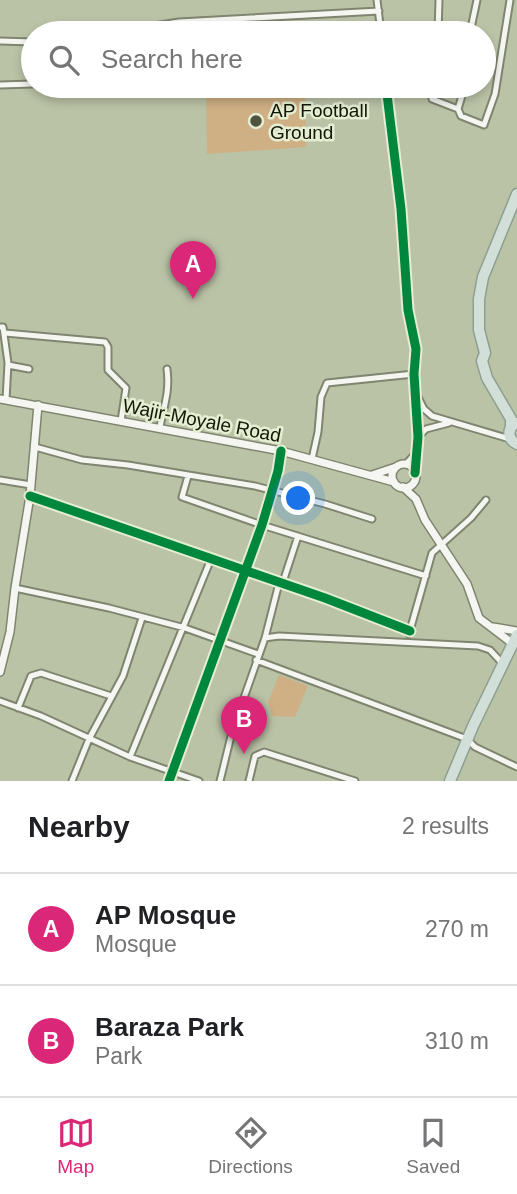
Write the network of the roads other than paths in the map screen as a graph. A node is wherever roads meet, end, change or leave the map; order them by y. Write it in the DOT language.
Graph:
graph roads {
  1 [pos="377,0"];
  2 [pos="439,0"];
  3 [pos="477,0"];
  4 [pos="510,0"];
  5 [pos="379,11"];
  6 [pos="197,21"];
  7 [pos="380,21"];
  8 [pos="438,21"];
  9 [pos="473,21"];
  10 [pos="0,41"];
  11 [pos="21,42"];
  12 [pos="496,83"];
  13 [pos="21,84"];
  14 [pos="0,85"];
  15 [pos="387,98"];
  16 [pos="432,98"];
  17 [pos="461,98"];
  18 [pos="494,98"];
  19 [pos="458,109"];
  20 [pos="517,194"];
  21 [pos="0,327"];
  22 [pos="5,333"];
  23 [pos="8,366"];
  24 [pos="29,369"];
  25 [pos="167,369"];
  26 [pos="414,374"];
  27 [pos="416,394"];
  28 [pos="3,399"];
  29 [pos="38,405"];
  30 [pos="505,406"];
  31 [pos="517,415"];
  32 [pos="121,421"];
  33 [pos="449,423"];
  34 [pos="160,427"];
  35 [pos="513,432"];
  36 [pos="418,437"];
  37 [pos="35,447"];
  38 [pos="281,451"];
  39 [pos="416,453"];
  40 [pos="312,459"];
  41 [pos="406,464"];
  42 [pos="396,467"];
  43 [pos="372,475"];
  44 [pos="188,476"];
  45 [pos="415,477"];
  46 [pos="0,480"];
  47 [pos="394,482"];
  48 [pos="31,485"];
  49 [pos="403,487"];
  50 [pos="272,491"];
  51 [pos="30,496"];
  52 [pos="416,499"];
  53 [pos="486,500"];
  54 [pos="372,519"];
  55 [pos="262,525"];
  56 [pos="298,536"];
  57 [pos="440,544"];
  58 [pos="211,559"];
  59 [pos="245,570"];
  60 [pos="426,576"];
  61 [pos="280,584"];
  62 [pos="15,588"];
  63 [pos="142,618"];
  64 [pos="492,627"];
  65 [pos="185,628"];
  66 [pos="410,631"];
  67 [pos="516,636"];
  68 [pos="265,638"];
  69 [pos="218,640"];
  70 [pos="408,641"];
  71 [pos="257,657"];
  72 [pos="503,664"];
  73 [pos="0,671"];
  74 [pos="111,696"];
  75 [pos="0,701"];
  76 [pos="18,708"];
  77 [pos="89,739"];
  78 [pos="467,739"];
  79 [pos="130,757"];
  80 [pos="517,767"];
  81 [pos="173,772"];
  82 [pos="72,781"];
  83 [pos="169,781"];
  84 [pos="199,781"];
  85 [pos="220,781"];
  86 [pos="249,781"];
  87 [pos="355,781"];
  88 [pos="450,781"];
  1 -- 5 [label="street"];
  2 -- 8 [label="street"];
  3 -- 9 [label="street"];
  4 -- 12 [label="street"];
  5 -- 6 [label="street"];
  5 -- 7 [label="street"];
  10 -- 11 [label="street"];
  13 -- 14 [label="street"];
  15 -- 26 [label="street"];
  16 -- 19 [label="street"];
  17 -- 19 [label="street"];
  18 -- 19 [label="street"];
  20 -- 30 [label="highway"];
  21 -- 22 [label="street"];
  22 -- 23 [label="street"];
  22 -- 32 [label="street"];
  23 -- 24 [label="street"];
  23 -- 28 [label="street"];
  25 -- 34 [label="street"];
  26 -- 27 [label="street"];
  26 -- 40 [label="street"];
  27 -- 33 [label="street"];
  27 -- 36 [label="street"];
  28 -- 29 [label="main road, Wajir-Moyale Road"];
  29 -- 32 [label="main road, Wajir-Moyale Road"];
  29 -- 37 [label="main road"];
  30 -- 31 [label="highway"];
  30 -- 35 [label="highway"];
  32 -- 34 [label="main road, Wajir-Moyale Road"];
  33 -- 35 [label="street"];
  33 -- 36 [label="street"];
  34 -- 38 [label="main road, Wajir-Moyale Road"];
  36 -- 39 [label="street"];
  37 -- 44 [label="street"];
  37 -- 48 [label="main road"];
  38 -- 40 [label="main road, Wajir-Moyale Road"];
  38 -- 50 [label="street"];
  39 -- 41 [label="street"];
  39 -- 45 [label="street"];
  40 -- 43 [label="main road, Wajir-Moyale Road"];
  41 -- 42 [label="main road"];
  41 -- 45 [label="main road"];
  42 -- 43 [label="main road"];
  42 -- 47 [label="main road"];
  43 -- 47 [label="main road, Wajir-Moyale Road"];
  44 -- 50 [label="street"];
  44 -- 55 [label="street"];
  45 -- 49 [label="main road"];
  45 -- 52 [label="main road"];
  46 -- 48 [label="street"];
  47 -- 49 [label="main road"];
  48 -- 51 [label="main road"];
  49 -- 52 [label="main road"];
  50 -- 54 [label="street"];
  50 -- 55 [label="street"];
  51 -- 58 [label="street"];
  51 -- 62 [label="main road"];
  52 -- 57 [label="main road"];
  53 -- 57 [label="street"];
  55 -- 56 [label="street"];
  55 -- 59 [label="street"];
  56 -- 60 [label="street"];
  56 -- 61 [label="street"];
  57 -- 60 [label="street"];
  57 -- 64 [label="main road"];
  58 -- 59 [label="street"];
  58 -- 65 [label="street"];
  59 -- 61 [label="street"];
  59 -- 69 [label="street"];
  60 -- 66 [label="street"];
  61 -- 66 [label="street"];
  61 -- 68 [label="street"];
  62 -- 63 [label="street"];
  62 -- 73 [label="main road"];
  63 -- 65 [label="street"];
  63 -- 74 [label="street"];
  64 -- 67 [label="main road"];
  64 -- 67 [label="main road"];
  65 -- 69 [label="street"];
  65 -- 79 [label="street"];
  66 -- 70 [label="street"];
  67 -- 72 [label="highway"];
  68 -- 70 [label="street"];
  68 -- 71 [label="street"];
  69 -- 71 [label="street"];
  69 -- 81 [label="street"];
  70 -- 72 [label="street"];
  71 -- 78 [label="street"];
  71 -- 85 [label="street"];
  72 -- 78 [label="highway"];
  74 -- 76 [label="street"];
  74 -- 77 [label="street"];
  75 -- 76 [label="street"];
  76 -- 77 [label="street"];
  77 -- 79 [label="street"];
  77 -- 82 [label="street"];
  78 -- 80 [label="street"];
  78 -- 88 [label="highway"];
  79 -- 81 [label="street"];
  81 -- 83 [label="street"];
  81 -- 84 [label="street"];
  86 -- 87 [label="street"];
}
